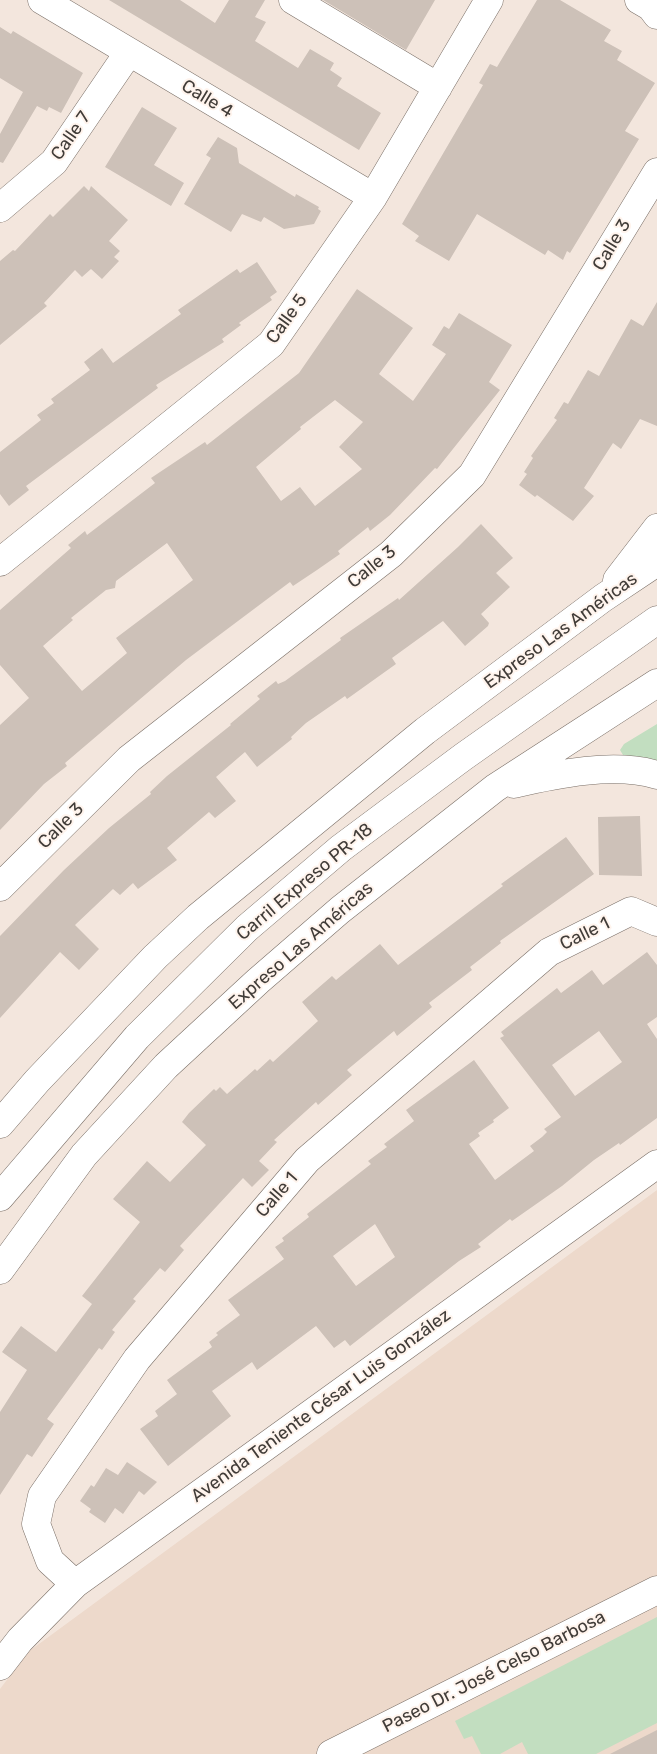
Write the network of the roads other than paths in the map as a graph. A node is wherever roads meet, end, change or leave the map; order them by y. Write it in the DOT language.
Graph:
graph roads {
  1 [pos="42,0"];
  2 [pos="293,0"];
  3 [pos="490,0"];
  4 [pos="638,0"];
  5 [pos="657,15"];
  6 [pos="128,52"];
  7 [pos="438,87"];
  8 [pos="657,172"];
  9 [pos="373,197"];
  10 [pos="0,208"];
  11 [pos="657,528"];
  12 [pos="0,562"];
  13 [pos="657,562"];
  14 [pos="603,598"];
  15 [pos="657,620"];
  16 [pos="657,683"];
  17 [pos="657,775"];
  18 [pos="495,788"];
  19 [pos="0,887"];
  20 [pos="657,922"];
  21 [pos="0,1124"];
  22 [pos="657,1164"];
  23 [pos="0,1197"];
  24 [pos="0,1270"];
  25 [pos="75,1584"];
  26 [pos="657,1590"];
  27 [pos="0,1666"];
  28 [pos="331,1754"];
  1 -- 6 [label="main road, Calle 4"];
  2 -- 7 [label="main road"];
  3 -- 7 [label="main road, Calle 5"];
  4 -- 5 [label="main road"];
  6 -- 9 [label="main road, Calle 4"];
  6 -- 10 [label="main road, Calle 7"];
  7 -- 9 [label="main road, Calle 5"];
  8 -- 19 [label="main road, Calle 3"];
  9 -- 12 [label="main road, Calle 5"];
  11 -- 14 [label="main road"];
  13 -- 14 [label="main road, Expreso Las Américas"];
  14 -- 21 [label="main road, Expreso Las Américas"];
  15 -- 23 [label="main road, Carril Expreso PR-18"];
  16 -- 18 [label="main road, Expreso Las Américas"];
  17 -- 18 [label="main road"];
  18 -- 24 [label="main road, Expreso Las Américas"];
  20 -- 25 [label="main road, Calle 1"];
  22 -- 25 [label="main road, Avenida Teniente César Luis González"];
  25 -- 27 [label="main road, Avenida Teniente César Luis González"];
  26 -- 28 [label="main road, Paseo Dr. José Celso Barbosa"];
}
